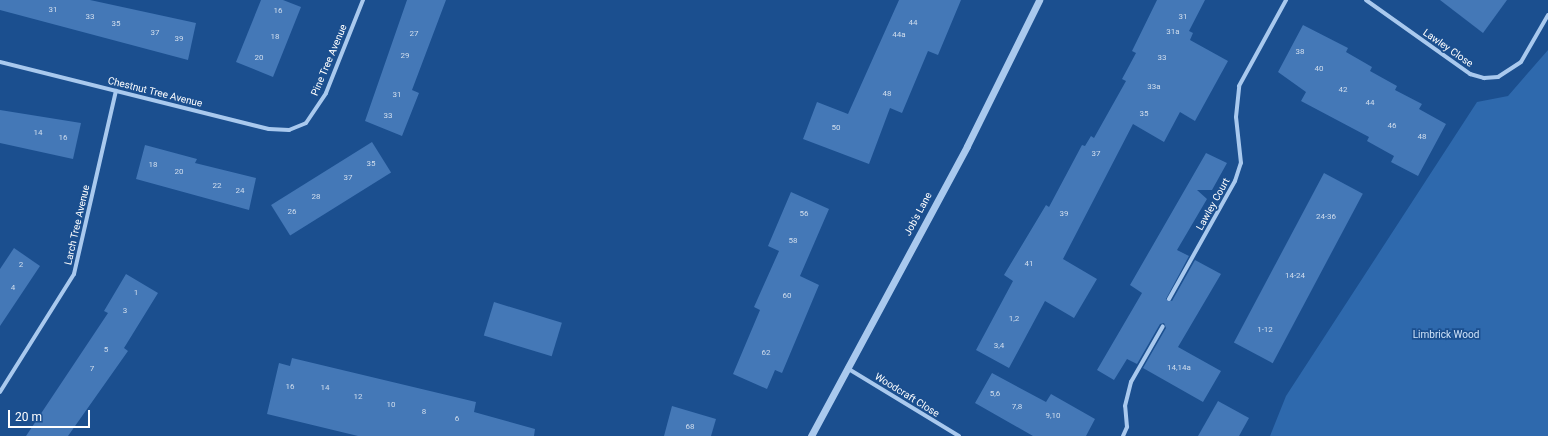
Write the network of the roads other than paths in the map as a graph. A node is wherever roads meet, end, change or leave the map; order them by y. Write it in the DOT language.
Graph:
graph roads {
  1 [pos="363,0"];
  2 [pos="1039,0"];
  3 [pos="1286,0"];
  4 [pos="1366,0"];
  5 [pos="1548,15"];
  6 [pos="0,62"];
  7 [pos="116,91"];
  8 [pos="306,123"];
  9 [pos="1169,299"];
  10 [pos="1163,326"];
  11 [pos="847,368"];
  12 [pos="0,392"];
  13 [pos="811,436"];
  14 [pos="959,436"];
  15 [pos="1122,436"];
  1 -- 8 [label="street, Pine Tree Avenue"];
  2 -- 11 [label="street, Job's Lane"];
  3 -- 9 [label="street, Lawley Court"];
  4 -- 5 [label="street, Lawley Close"];
  6 -- 7 [label="street, Chestnut Tree Avenue"];
  7 -- 8 [label="street, Chestnut Tree Avenue"];
  7 -- 12 [label="street, Larch Tree Avenue"];
  10 -- 15 [label="street"];
  11 -- 13 [label="street, Job's Lane"];
  11 -- 14 [label="street, Woodcraft Close"];
}
